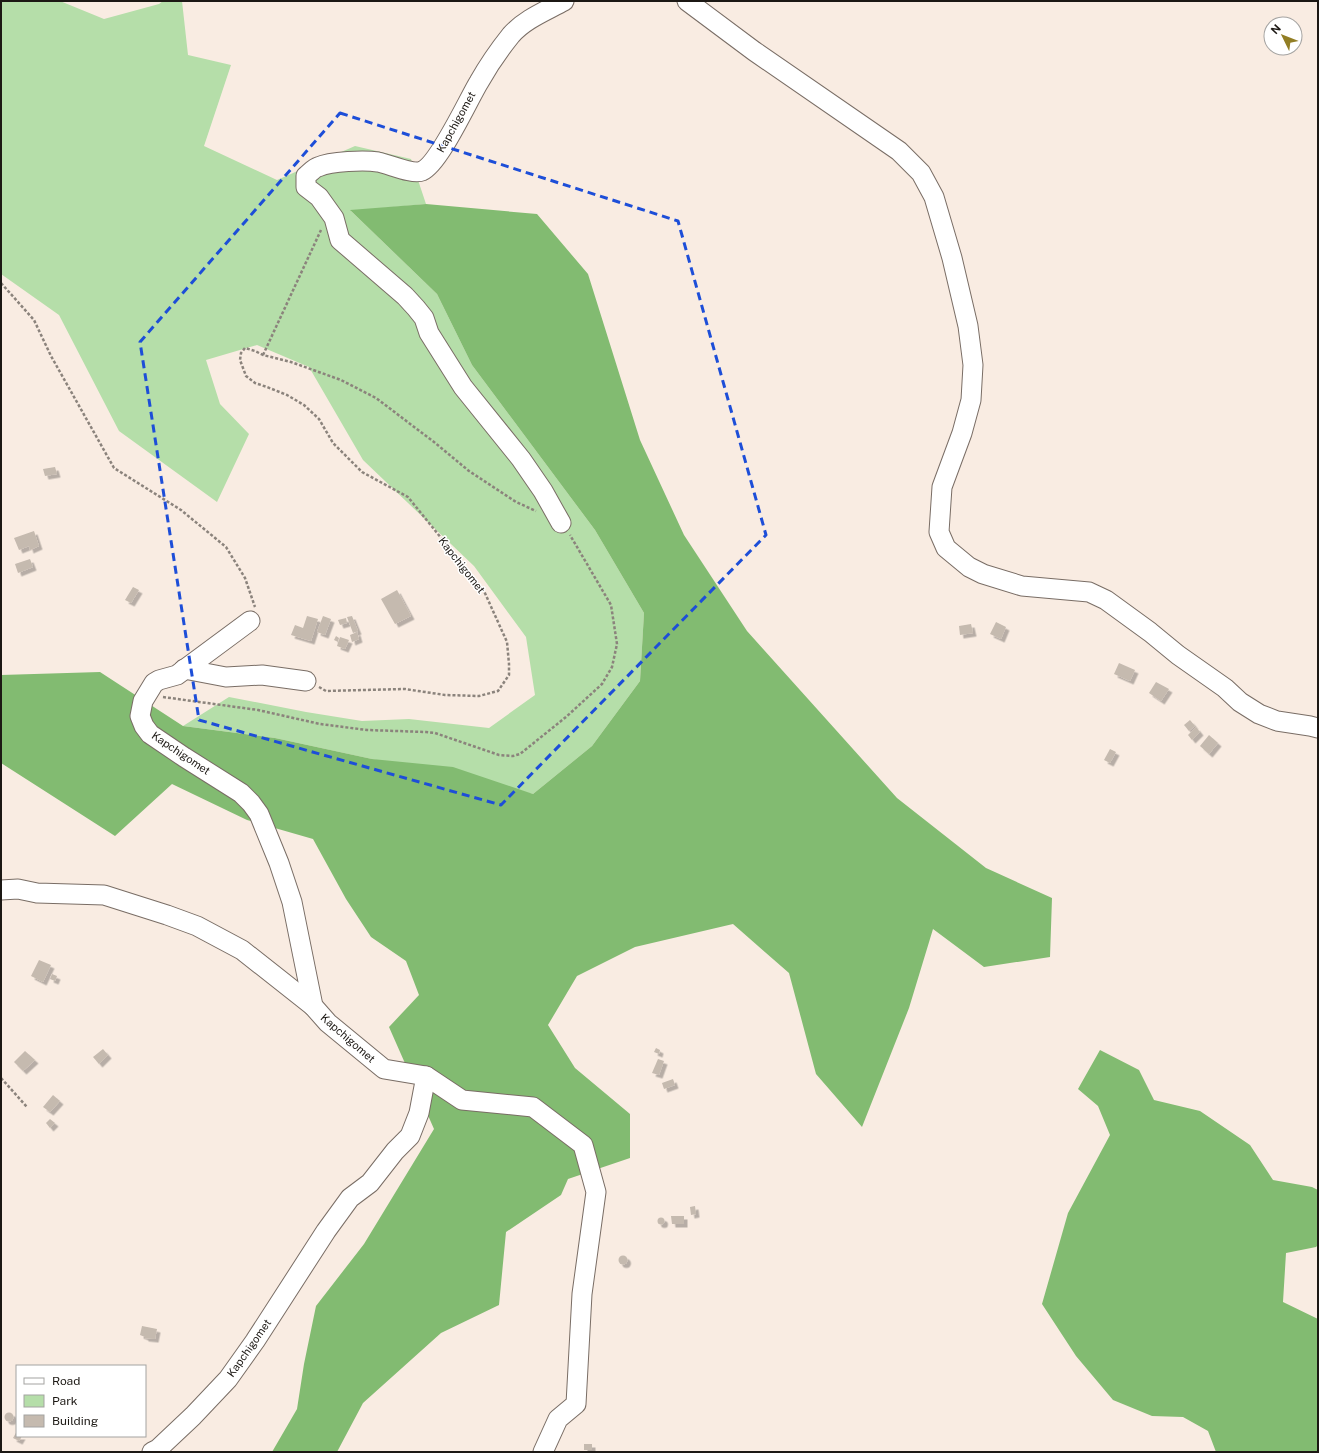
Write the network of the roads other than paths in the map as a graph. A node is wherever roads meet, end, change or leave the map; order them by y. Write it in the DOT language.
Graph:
graph roads {
  1 [pos="564,1"];
  2 [pos="687,1"];
  3 [pos="561,523"];
  4 [pos="250,621"];
  5 [pos="184,669"];
  6 [pos="306,681"];
  7 [pos="1318,728"];
  8 [pos="1,890"];
  9 [pos="313,1006"];
  10 [pos="426,1076"];
  11 [pos="152,1452"];
  12 [pos="543,1452"];
  1 -- 3 [label="street, Kapchigomet"];
  2 -- 7 [label="street"];
  4 -- 5 [label="street, Kapchigomet"];
  5 -- 6 [label="street"];
  5 -- 9 [label="street, Kapchigomet"];
  8 -- 9 [label="street"];
  9 -- 10 [label="street, Kapchigomet"];
  10 -- 11 [label="street, Kapchigomet"];
  10 -- 12 [label="street"];
}
